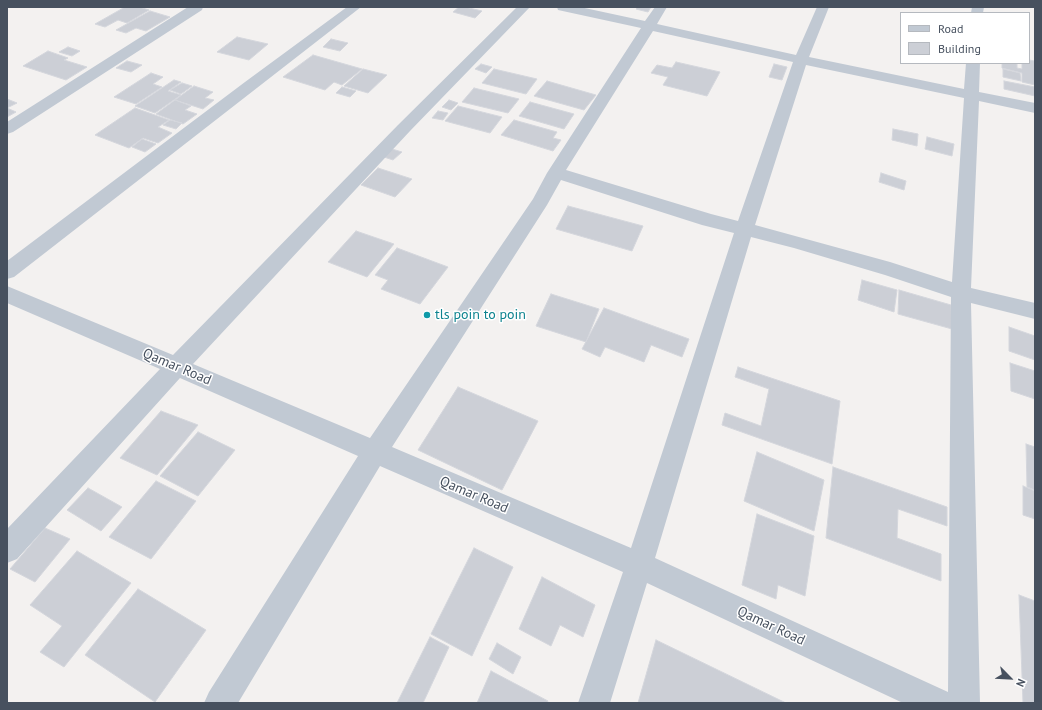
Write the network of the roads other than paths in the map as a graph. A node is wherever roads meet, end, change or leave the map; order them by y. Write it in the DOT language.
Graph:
graph roads {
  1 [pos="197,7"];
  2 [pos="355,7"];
  3 [pos="524,7"];
  4 [pos="563,7"];
  5 [pos="661,7"];
  6 [pos="823,7"];
  7 [pos="649,25"];
  8 [pos="801,60"];
  9 [pos="973,64"];
  10 [pos="971,94"];
  11 [pos="1035,108"];
  12 [pos="7,129"];
  13 [pos="556,173"];
  14 [pos="744,230"];
  15 [pos="7,272"];
  16 [pos="961,293"];
  17 [pos="7,294"];
  18 [pos="1035,311"];
  19 [pos="176,367"];
  20 [pos="375,452"];
  21 [pos="7,549"];
  22 [pos="639,566"];
  23 [pos="220,703"];
  24 [pos="594,703"];
  25 [pos="938,703"];
  26 [pos="964,703"];
  1 -- 12 [label="street"];
  2 -- 15 [label="street"];
  3 -- 19 [label="street"];
  4 -- 7 [label="street"];
  5 -- 7 [label="street"];
  6 -- 8 [label="street"];
  7 -- 8 [label="street"];
  7 -- 13 [label="street"];
  8 -- 10 [label="street"];
  8 -- 14 [label="street"];
  9 -- 10 [label="street"];
  10 -- 11 [label="street"];
  10 -- 16 [label="street"];
  13 -- 14 [label="street"];
  13 -- 20 [label="street"];
  14 -- 16 [label="street"];
  14 -- 22 [label="street"];
  16 -- 18 [label="street"];
  16 -- 26 [label="street"];
  17 -- 19 [label="street, Qamar Road"];
  19 -- 20 [label="street, Qamar Road"];
  19 -- 21 [label="street"];
  20 -- 22 [label="street, Qamar Road"];
  20 -- 23 [label="street"];
  22 -- 24 [label="street"];
  22 -- 25 [label="street, Qamar Road"];
}
